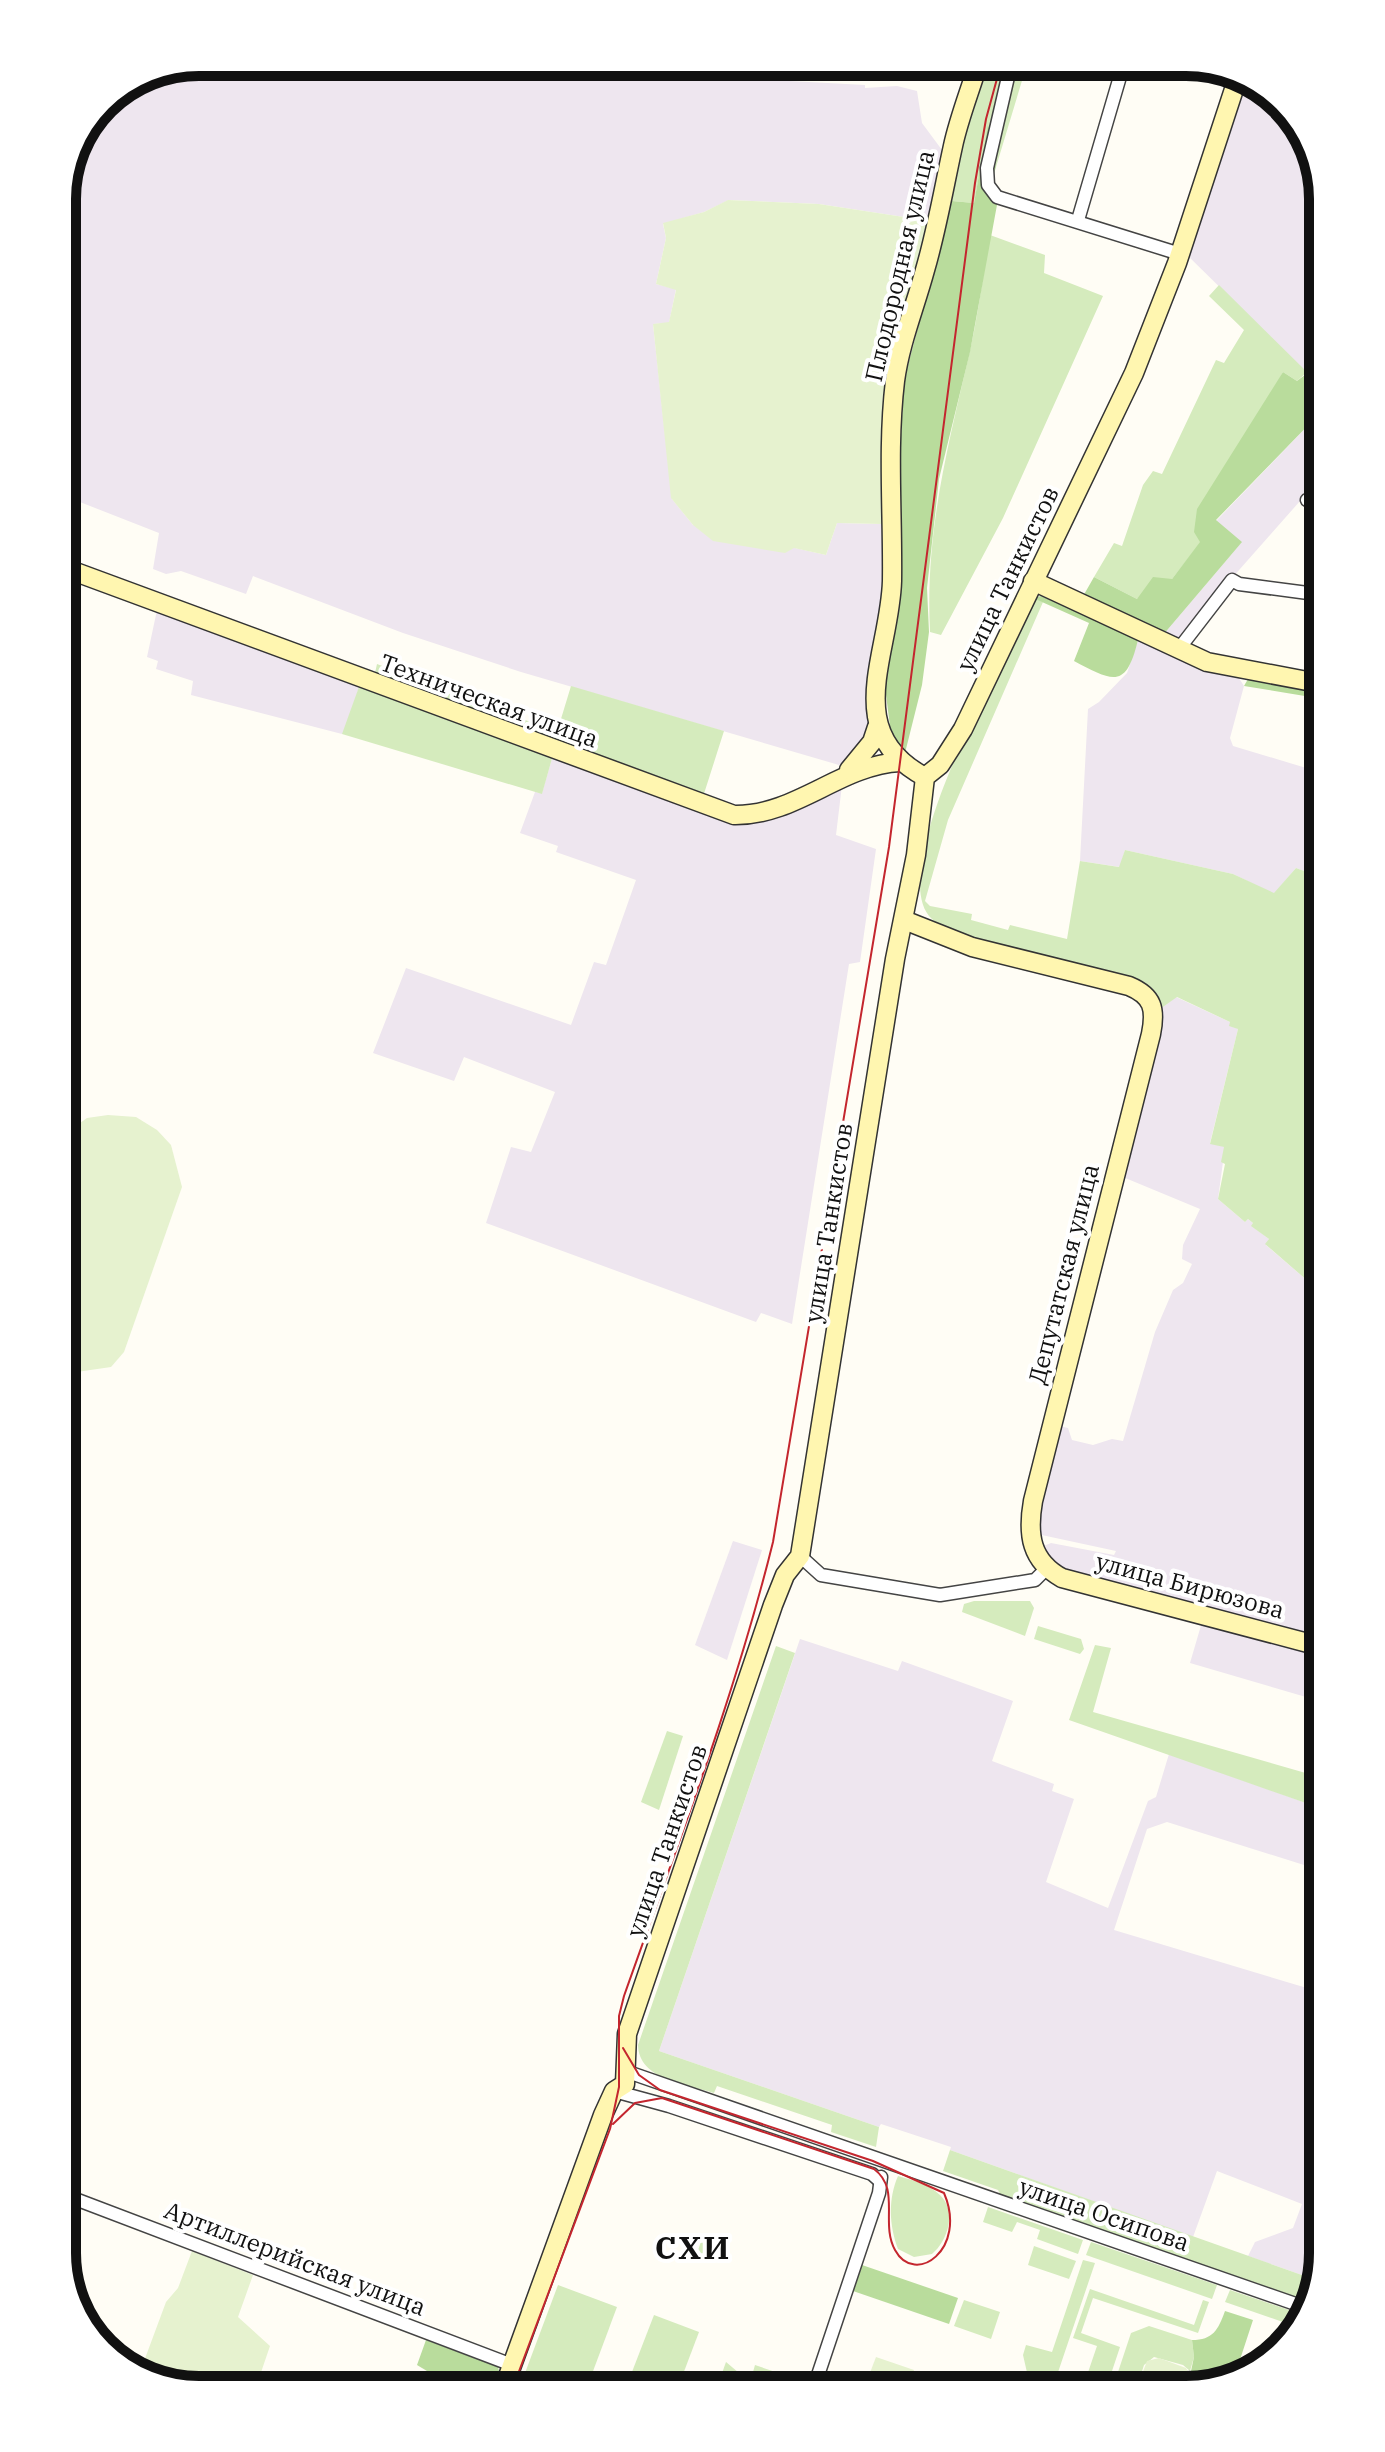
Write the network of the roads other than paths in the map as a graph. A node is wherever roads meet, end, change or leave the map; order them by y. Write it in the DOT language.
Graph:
graph roads {
  1 [pos="974,76"];
  2 [pos="1008,76"];
  3 [pos="1120,76"];
  4 [pos="1235,87"];
  5 [pos="1078,220"];
  6 [pos="1180,254"];
  7 [pos="76,572"];
  8 [pos="1033,581"];
  9 [pos="1309,593"];
  10 [pos="1178,650"];
  11 [pos="1309,681"];
  12 [pos="877,727"];
  13 [pos="900,762"];
  14 [pos="925,777"];
  15 [pos="841,778"];
  16 [pos="904,920"];
  17 [pos="800,1556"];
  18 [pos="1046,1569"];
  19 [pos="1309,1643"];
  20 [pos="624,2085"];
  21 [pos="886,2162"];
  22 [pos="880,2181"];
  23 [pos="76,2199"];
  24 [pos="1297,2305"];
  25 [pos="512,2365"];
  26 [pos="508,2376"];
  27 [pos="818,2376"];
  1 -- 12 [label="main road, Плодородная улица"];
  2 -- 5 [label="street"];
  3 -- 5 [label="street"];
  4 -- 6 [label="main road, улица Танкистов"];
  5 -- 6 [label="street"];
  6 -- 8 [label="main road, улица Танкистов"];
  7 -- 15 [label="main road, Техническая улица"];
  8 -- 10 [label="main road"];
  8 -- 14 [label="main road, улица Танкистов"];
  9 -- 10 [label="street"];
  10 -- 11 [label="main road"];
  12 -- 13 [label="main road"];
  12 -- 15 [label="main road"];
  13 -- 14 [label="main road"];
  13 -- 15 [label="main road, Техническая улица"];
  14 -- 16 [label="main road, улица Танкистов"];
  16 -- 17 [label="main road, улица Танкистов"];
  16 -- 18 [label="main road, Депутатская улица"];
  17 -- 18 [label="street"];
  17 -- 20 [label="main road, улица Танкистов"];
  18 -- 19 [label="main road, улица Бирюзова"];
  20 -- 21 [label="street, улица Осипова"];
  20 -- 22 [label="street"];
  20 -- 25 [label="main road, улица Танкистов"];
  21 -- 22 [label="street"];
  21 -- 24 [label="street, улица Осипова"];
  22 -- 27 [label="street"];
  23 -- 25 [label="street, Артиллерийская улица"];
  25 -- 26 [label="main road, улица Танкистов"];
}
